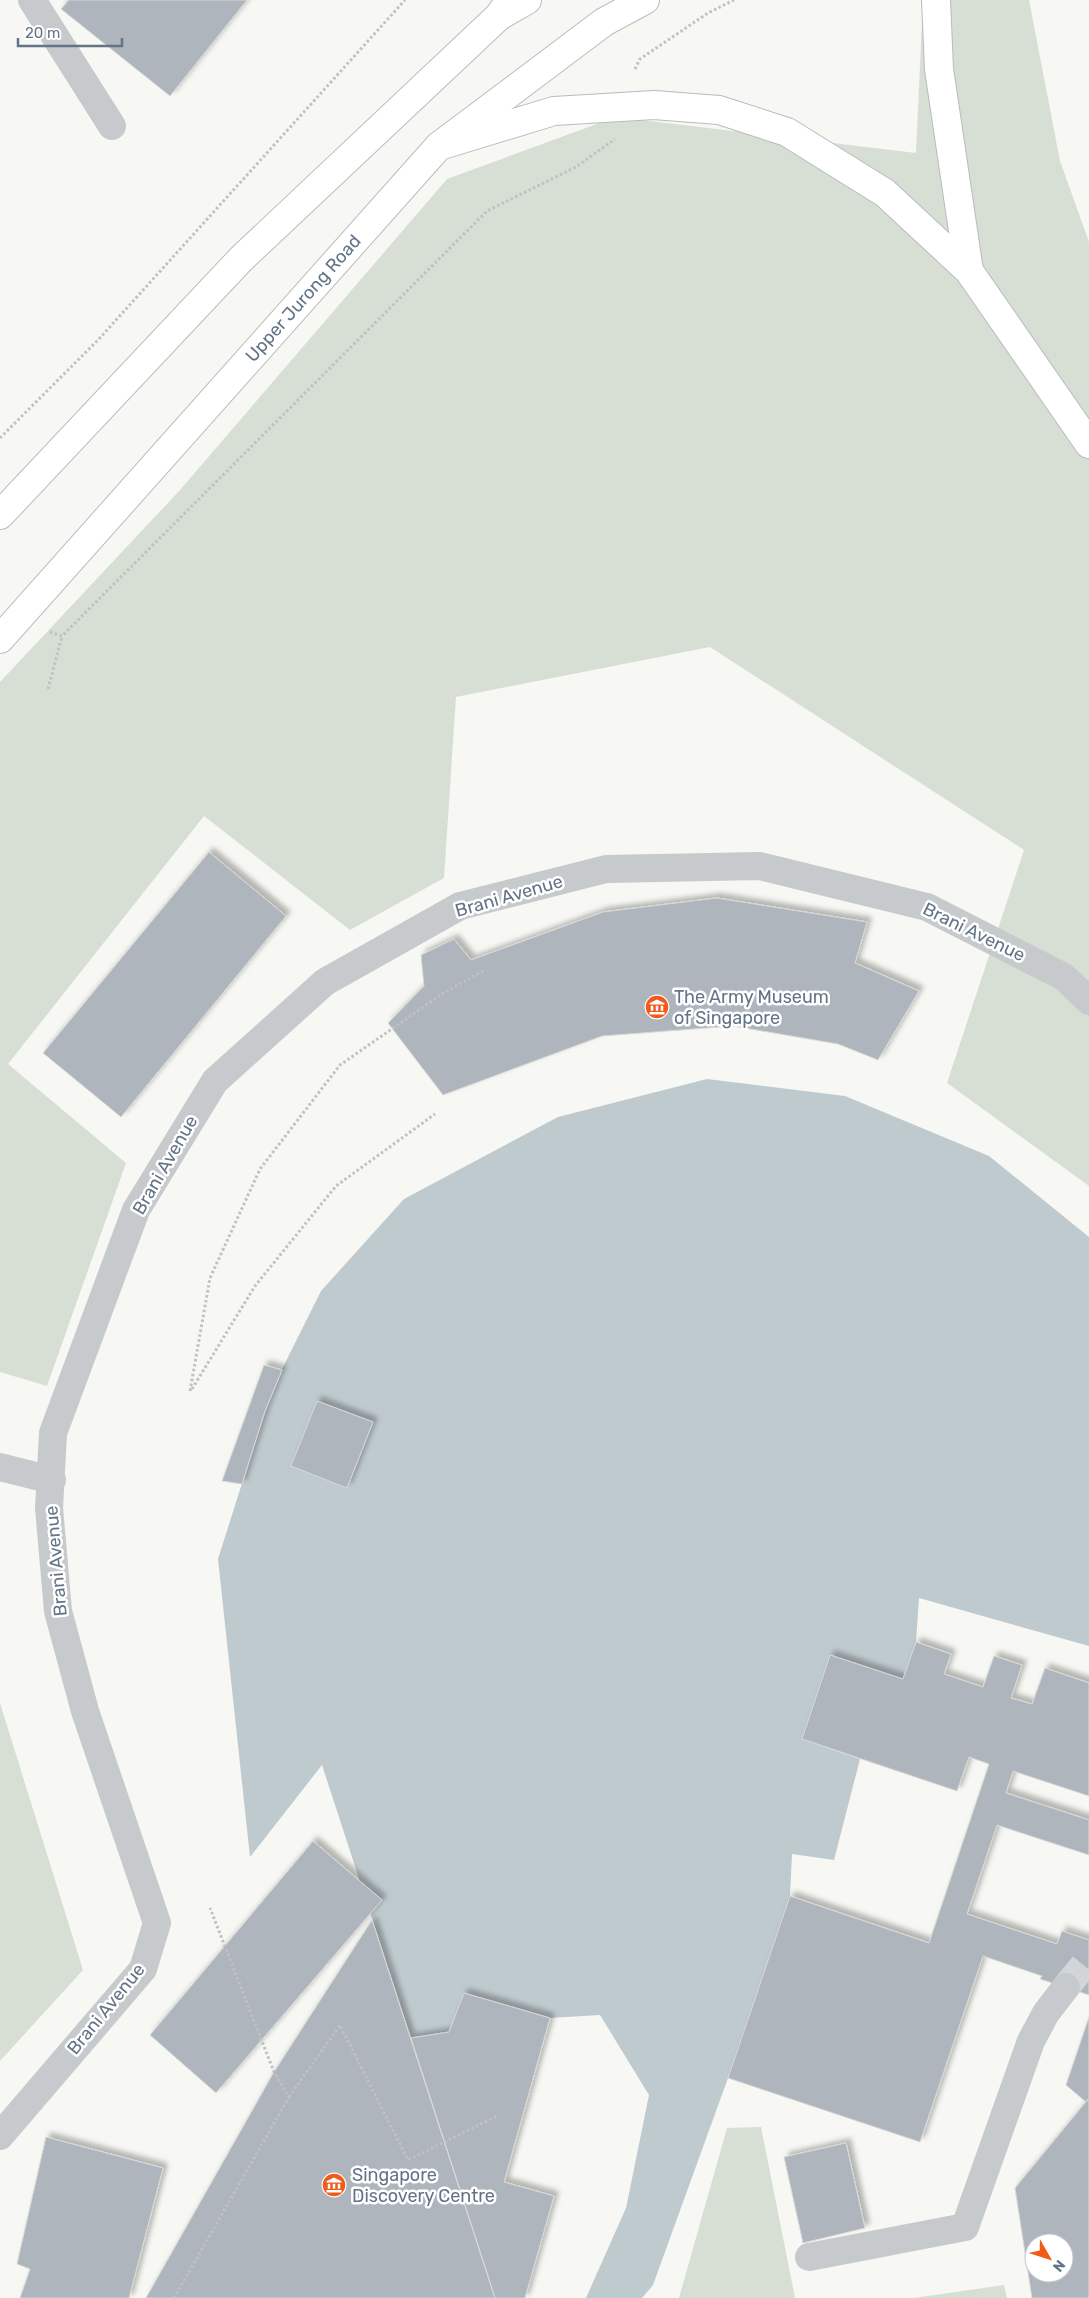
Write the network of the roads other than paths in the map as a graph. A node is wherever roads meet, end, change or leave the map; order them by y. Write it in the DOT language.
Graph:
graph roads {
  1 [pos="32,0"];
  2 [pos="527,0"];
  3 [pos="645,0"];
  4 [pos="936,0"];
  5 [pos="505,8"];
  6 [pos="112,126"];
  7 [pos="439,146"];
  8 [pos="969,271"];
  9 [pos="1089,444"];
  10 [pos="0,515"];
  11 [pos="0,639"];
  12 [pos="1089,1001"];
  13 [pos="0,1467"];
  14 [pos="52,1480"];
  15 [pos="1066,1987"];
  16 [pos="0,2136"];
  17 [pos="809,2258"];
  1 -- 6 [label="street"];
  2 -- 5 [label="main road"];
  3 -- 7 [label="main road, Upper Jurong Road"];
  4 -- 8 [label="main road"];
  5 -- 10 [label="main road"];
  7 -- 8 [label="main road"];
  7 -- 11 [label="main road, Upper Jurong Road"];
  8 -- 9 [label="main road"];
  12 -- 14 [label="street, Brani Avenue"];
  13 -- 14 [label="street"];
  14 -- 16 [label="street, Brani Avenue"];
  15 -- 17 [label="street"];
}
